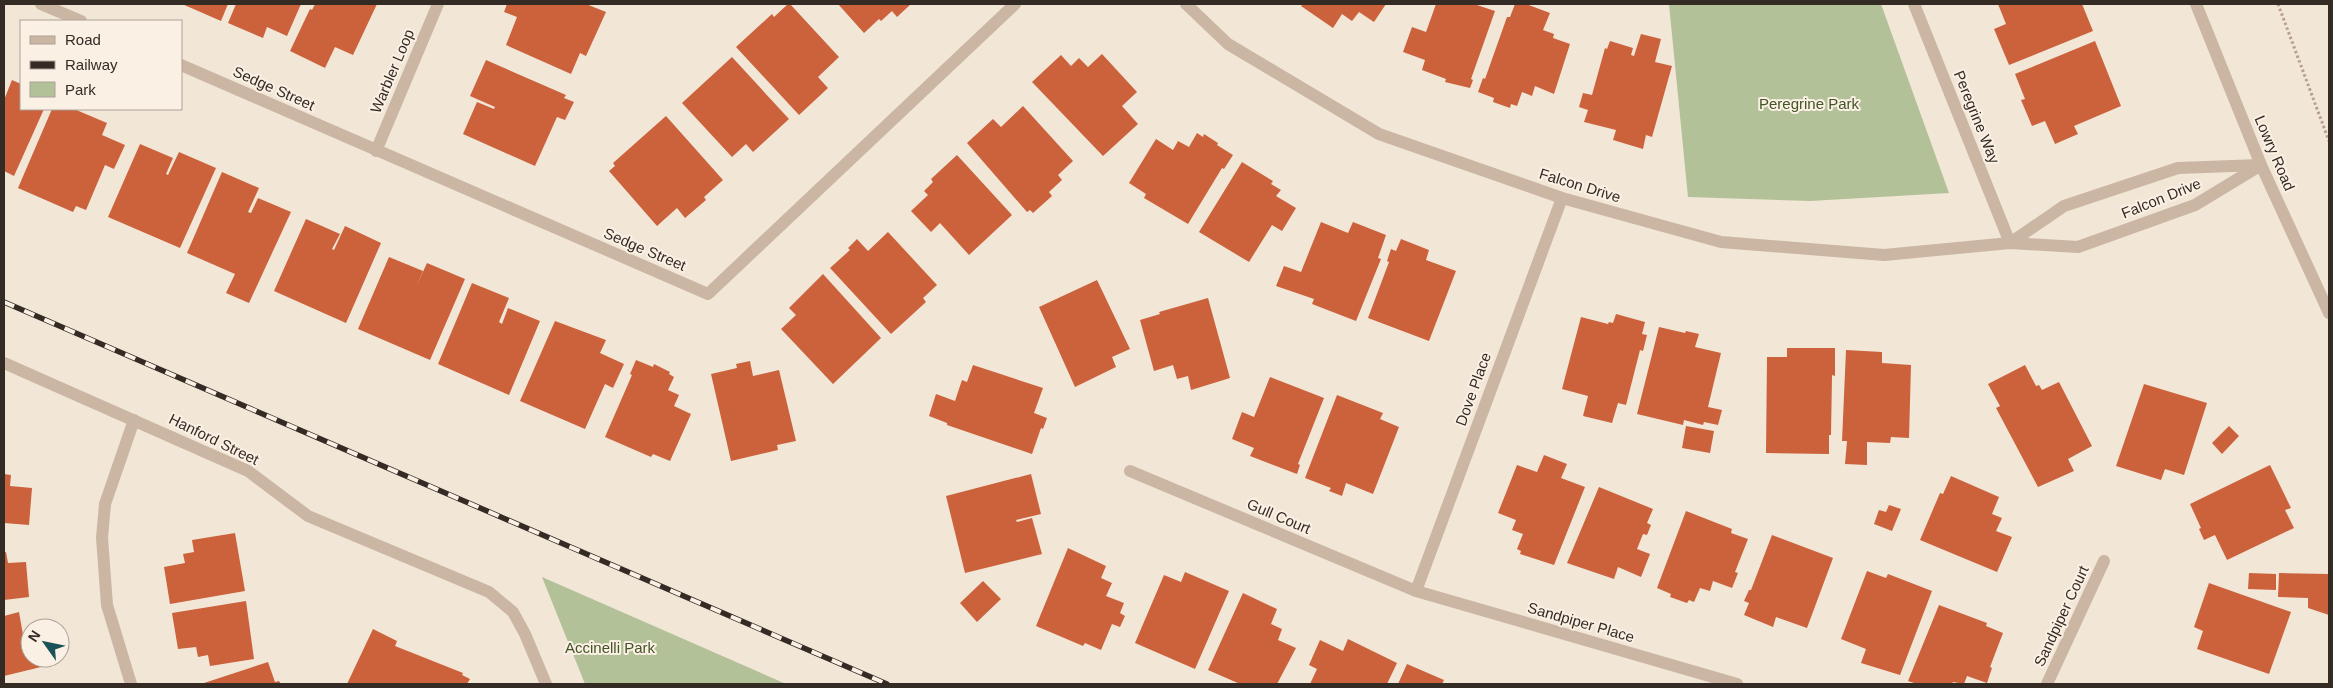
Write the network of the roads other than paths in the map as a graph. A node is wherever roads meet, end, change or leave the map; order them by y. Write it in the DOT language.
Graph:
graph roads {
  1 [pos="41,4"];
  2 [pos="438,4"];
  3 [pos="1016,4"];
  4 [pos="1186,4"];
  5 [pos="1914,4"];
  6 [pos="2196,4"];
  7 [pos="79,20"];
  8 [pos="182,65"];
  9 [pos="376,151"];
  10 [pos="2261,165"];
  11 [pos="1562,198"];
  12 [pos="2010,243"];
  13 [pos="2329,313"];
  14 [pos="4,363"];
  15 [pos="134,420"];
  16 [pos="1130,471"];
  17 [pos="2104,561"];
  18 [pos="1416,591"];
  19 [pos="130,684"];
  20 [pos="546,684"];
  21 [pos="1737,684"];
  22 [pos="2047,684"];
  1 -- 7 [label="street"];
  2 -- 9 [label="street, Warbler Loop"];
  3 -- 9 [label="street, Sedge Street"];
  4 -- 11 [label="street, Falcon Drive"];
  5 -- 12 [label="street, Peregrine Way"];
  6 -- 10 [label="street, Lowry Road"];
  8 -- 9 [label="street, Sedge Street"];
  10 -- 12 [label="street, Falcon Drive"];
  10 -- 12 [label="street, Falcon Drive"];
  10 -- 13 [label="street, Lowry Road"];
  11 -- 12 [label="street, Falcon Drive"];
  11 -- 18 [label="street, Dove Place"];
  14 -- 15 [label="street, Hanford Street"];
  15 -- 19 [label="street"];
  15 -- 20 [label="street, Hanford Street"];
  16 -- 18 [label="street, Gull Court"];
  17 -- 22 [label="street, Sandpiper Court"];
  18 -- 21 [label="street, Sandpiper Place"];
}
